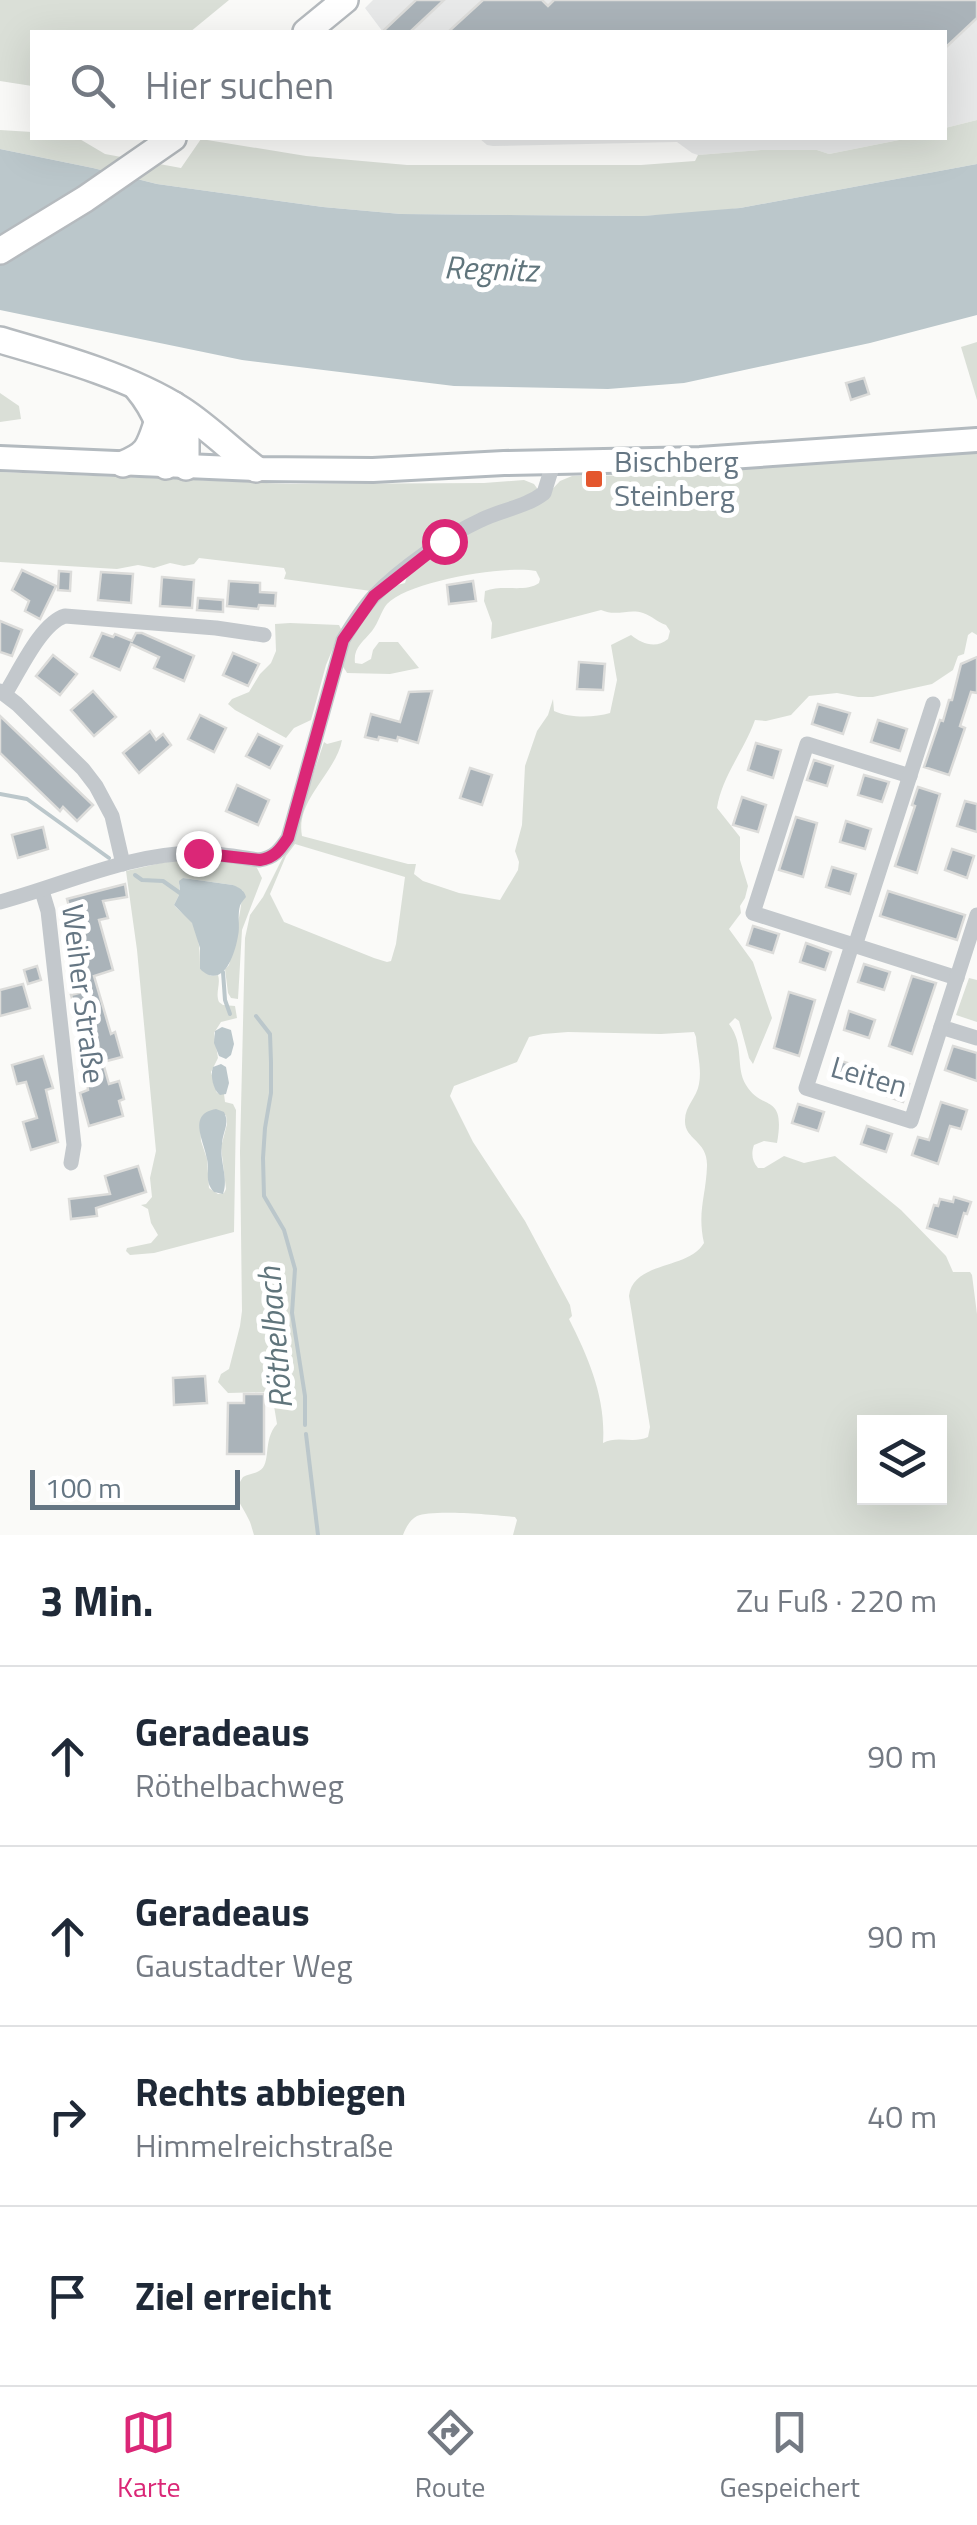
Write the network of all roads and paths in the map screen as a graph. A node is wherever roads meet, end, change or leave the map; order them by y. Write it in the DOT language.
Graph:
graph roads {
  1 [pos="345,0"];
  2 [pos="308,30"];
  3 [pos="170,140"];
  4 [pos="0,251"];
  5 [pos="0,340"];
  6 [pos="165,414"];
  7 [pos="977,440"];
  8 [pos="0,458"];
  9 [pos="554,462"];
  10 [pos="124,464"];
  11 [pos="176,466"];
  12 [pos="256,469"];
  13 [pos="264,635"];
  14 [pos="3,692"];
  15 [pos="933,704"];
  16 [pos="910,776"];
  17 [pos="123,864"];
  18 [pos="42,890"];
  19 [pos="0,902"];
  20 [pos="977,916"];
  21 [pos="854,946"];
  22 [pos="956,978"];
  23 [pos="941,1026"];
  24 [pos="977,1038"];
  25 [pos="71,1163"];
  1 -- 2 [label="main road"];
  3 -- 4 [label="main road"];
  5 -- 6 [label="main road"];
  6 -- 10 [label="main road"];
  6 -- 11 [label="main road"];
  6 -- 12 [label="main road"];
  7 -- 9 [label="street"];
  8 -- 10 [label="street"];
  9 -- 12 [label="street"];
  9 -- 17 [label="street"];
  10 -- 11 [label="street"];
  11 -- 12 [label="street"];
  13 -- 14 [label="street"];
  14 -- 17 [label="street"];
  15 -- 16 [label="street"];
  16 -- 21 [label="street"];
  16 -- 21 [label="street"];
  17 -- 18 [label="street"];
  18 -- 19 [label="street"];
  18 -- 25 [label="street, Weiher Straße"];
  20 -- 22 [label="street"];
  21 -- 22 [label="street"];
  21 -- 23 [label="street, Leiten"];
  22 -- 23 [label="street"];
  23 -- 24 [label="street"];
}
